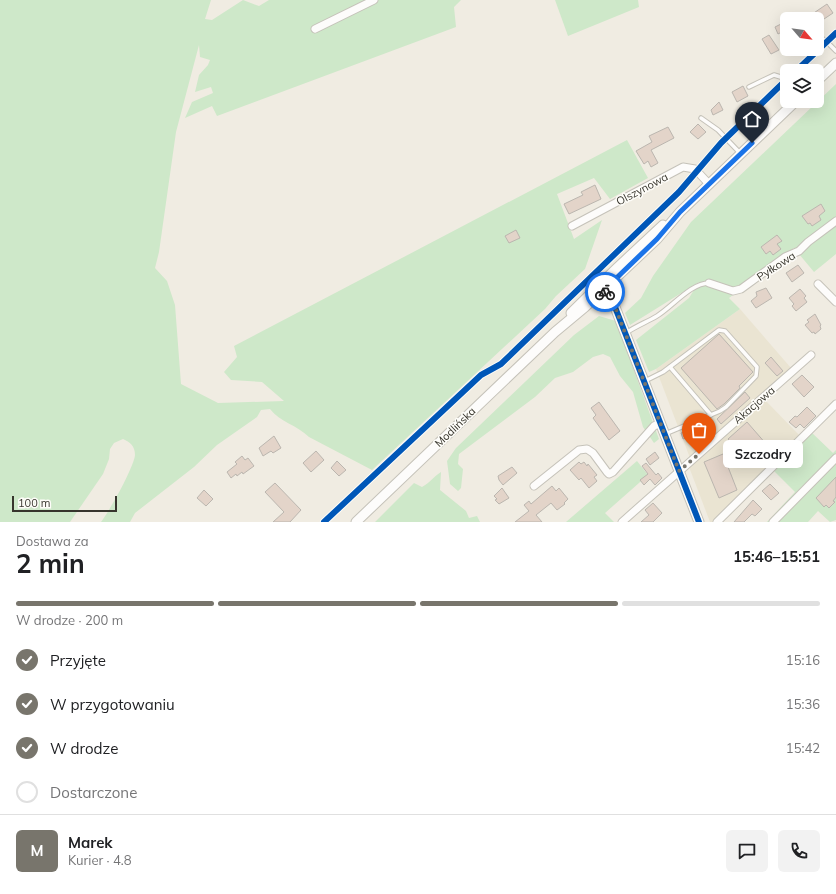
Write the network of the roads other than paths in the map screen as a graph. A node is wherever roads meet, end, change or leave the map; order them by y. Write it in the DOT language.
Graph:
graph roads {
  1 [pos="374,0"];
  2 [pos="315,29"];
  3 [pos="824,40"];
  4 [pos="836,51"];
  5 [pos="836,63"];
  6 [pos="824,74"];
  7 [pos="780,77"];
  8 [pos="749,86"];
  9 [pos="789,108"];
  10 [pos="701,118"];
  11 [pos="741,154"];
  12 [pos="709,184"];
  13 [pos="836,221"];
  14 [pos="572,226"];
  15 [pos="709,283"];
  16 [pos="818,284"];
  17 [pos="601,287"];
  18 [pos="836,302"];
  19 [pos="625,333"];
  20 [pos="811,355"];
  21 [pos="670,367"];
  22 [pos="644,382"];
  23 [pos="836,404"];
  24 [pos="712,415"];
  25 [pos="660,423"];
  26 [pos="664,434"];
  27 [pos="836,458"];
  28 [pos="679,471"];
  29 [pos="534,486"];
  30 [pos="356,522"];
  31 [pos="622,522"];
  32 [pos="699,522"];
  33 [pos="717,522"];
  34 [pos="773,522"];
  1 -- 2 [label="street"];
  3 -- 4 [label="lane"];
  5 -- 6 [label="main road"];
  7 -- 8 [label="lane"];
  9 -- 11 [label="main road, Modlińska"];
  10 -- 11 [label="lane"];
  11 -- 12 [label="main road, Modlińska"];
  12 -- 14 [label="street, Olszynowa"];
  12 -- 17 [label="main road, Modlińska"];
  13 -- 15 [label="street, Pyłkowa"];
  15 -- 19 [label="lane"];
  16 -- 18 [label="street"];
  17 -- 19 [label="main road"];
  17 -- 30 [label="main road, Modlińska"];
  19 -- 22 [label="main road"];
  20 -- 28 [label="street, Akacjowa"];
  21 -- 22 [label="lane"];
  21 -- 24 [label="lane"];
  21 -- 24 [label="lane"];
  22 -- 25 [label="main road"];
  23 -- 33 [label="street"];
  24 -- 26 [label="lane"];
  25 -- 26 [label="main road"];
  25 -- 29 [label="street"];
  26 -- 28 [label="main road"];
  27 -- 34 [label="street"];
  28 -- 31 [label="street, Akacjowa"];
  28 -- 32 [label="main road"];
}
